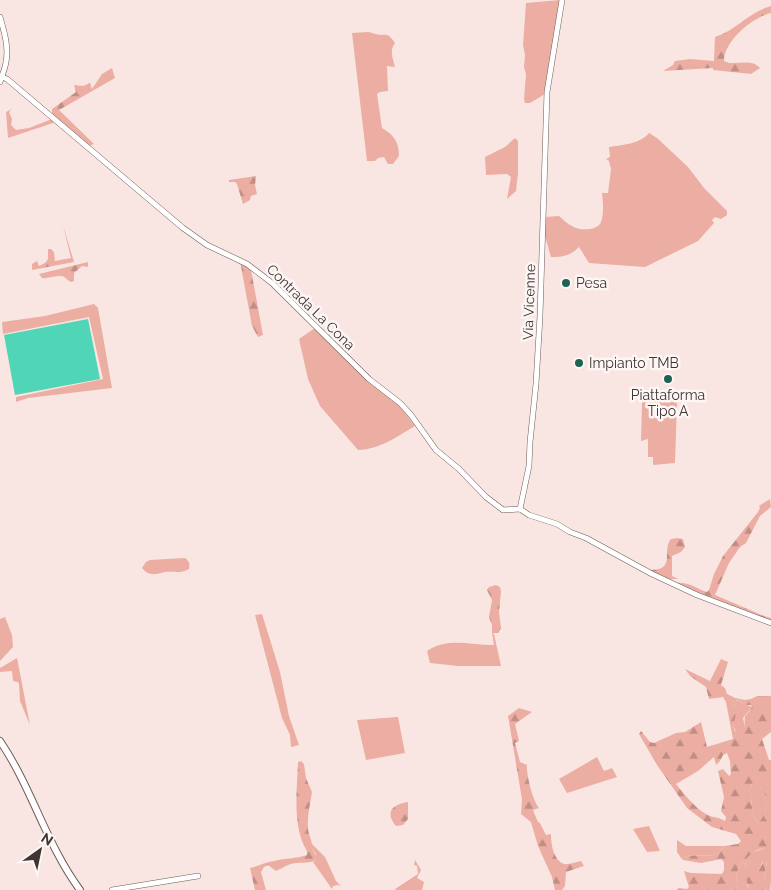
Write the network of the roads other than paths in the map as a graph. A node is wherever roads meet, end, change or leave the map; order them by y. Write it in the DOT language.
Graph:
graph roads {
  1 [pos="562,0"];
  2 [pos="0,17"];
  3 [pos="0,78"];
  4 [pos="520,509"];
  5 [pos="771,623"];
  6 [pos="0,741"];
  7 [pos="198,876"];
  8 [pos="80,890"];
  9 [pos="112,890"];
  1 -- 4 [label="street, Via Vicenne"];
  2 -- 3 [label="street"];
  3 -- 4 [label="street, Contrada La Cona"];
  4 -- 5 [label="street, Contrada La Cona"];
  6 -- 8 [label="main road"];
  7 -- 9 [label="street"];
}
